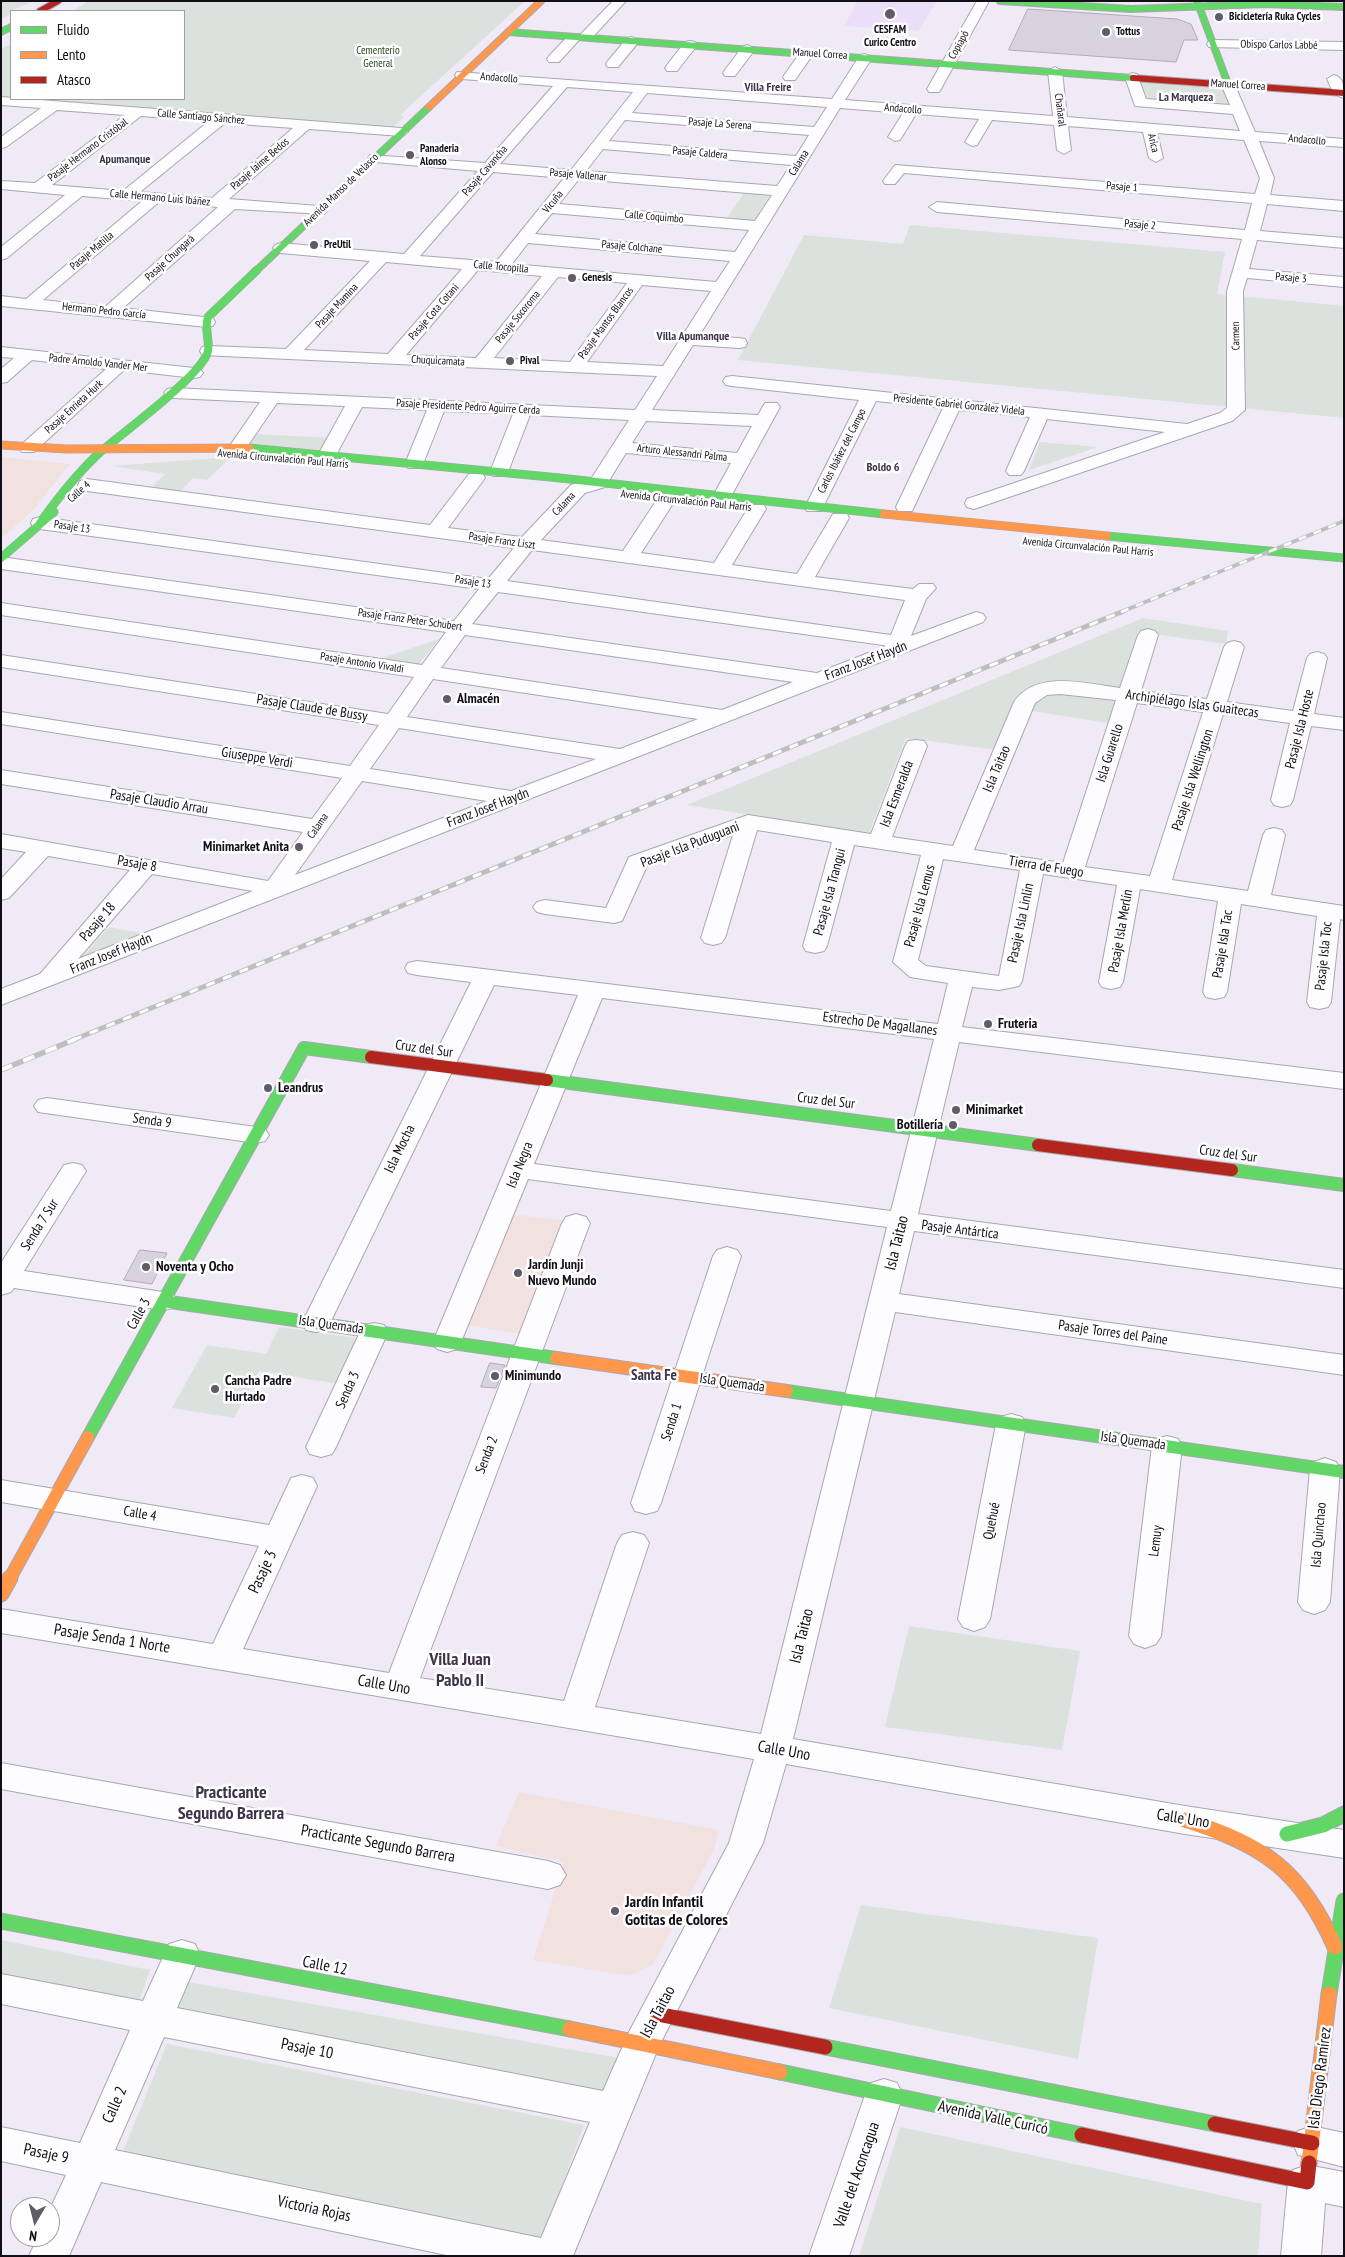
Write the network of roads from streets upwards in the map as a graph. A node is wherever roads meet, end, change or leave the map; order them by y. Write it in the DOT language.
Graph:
graph roads {
  1 [pos="58,1"];
  2 [pos="540,1"];
  3 [pos="620,1"];
  4 [pos="983,1"];
  5 [pos="1000,1"];
  6 [pos="1068,1"];
  7 [pos="1187,1"];
  8 [pos="1334,1"];
  9 [pos="1344,2"];
  10 [pos="1198,4"];
  11 [pos="1344,7"];
  12 [pos="42,10"];
  13 [pos="508,32"];
  14 [pos="1311,33"];
  15 [pos="580,37"];
  16 [pos="632,41"];
  17 [pos="1214,44"];
  18 [pos="690,45"];
  19 [pos="1344,46"];
  20 [pos="748,49"];
  21 [pos="1321,51"];
  22 [pos="807,54"];
  23 [pos="865,58"];
  24 [pos="554,59"];
  25 [pos="613,64"];
  26 [pos="948,64"];
  27 [pos="672,68"];
  28 [pos="1054,71"];
  29 [pos="730,73"];
  30 [pos="462,75"];
  31 [pos="790,77"];
  32 [pos="1132,77"];
  33 [pos="1334,79"];
  34 [pos="563,83"];
  35 [pos="1228,84"];
  36 [pos="643,89"];
  37 [pos="934,89"];
  38 [pos="1343,93"];
  39 [pos="1,101"];
  40 [pos="836,104"];
  41 [pos="54,105"];
  42 [pos="912,110"];
  43 [pos="1239,110"];
  44 [pos="137,112"];
  45 [pos="988,115"];
  46 [pos="622,116"];
  47 [pos="221,118"];
  48 [pos="1062,121"];
  49 [pos="305,125"];
  50 [pos="1149,128"];
  51 [pos="402,132"];
  52 [pos="819,132"];
  53 [pos="1250,135"];
  54 [pos="894,137"];
  55 [pos="972,142"];
  56 [pos="1344,143"];
  57 [pos="1,144"];
  58 [pos="599,144"];
  59 [pos="1064,150"];
  60 [pos="374,158"];
  61 [pos="1156,158"];
  62 [pos="800,161"];
  63 [pos="489,167"];
  64 [pos="575,174"];
  65 [pos="890,181"];
  66 [pos="1,185"];
  67 [pos="38,188"];
  68 [pos="79,191"];
  69 [pos="781,192"];
  70 [pos="127,195"];
  71 [pos="154,198"];
  72 [pos="1262,199"];
  73 [pos="223,203"];
  74 [pos="1344,206"];
  75 [pos="937,207"];
  76 [pos="548,208"];
  77 [pos="319,212"];
  78 [pos="760,226"];
  79 [pos="1251,234"];
  80 [pos="524,238"];
  81 [pos="1344,243"];
  82 [pos="281,248"];
  83 [pos="1,255"];
  84 [pos="382,257"];
  85 [pos="740,257"];
  86 [pos="408,259"];
  87 [pos="474,265"];
  88 [pos="501,267"];
  89 [pos="554,272"];
  90 [pos="1239,273"];
  91 [pos="638,280"];
  92 [pos="1344,282"];
  93 [pos="721,287"];
  94 [pos="1,301"];
  95 [pos="29,304"];
  96 [pos="109,312"];
  97 [pos="207,322"];
  98 [pos="688,340"];
  99 [pos="739,344"];
  100 [pos="208,351"];
  101 [pos="1,352"];
  102 [pos="292,354"];
  103 [pos="28,355"];
  104 [pos="393,359"];
  105 [pos="481,363"];
  106 [pos="120,365"];
  107 [pos="575,367"];
  108 [pos="792,370"];
  109 [pos="668,372"];
  110 [pos="194,374"];
  111 [pos="1,378"];
  112 [pos="732,381"];
  113 [pos="783,387"];
  114 [pos="173,393"];
  115 [pos="870,396"];
  116 [pos="272,398"];
  117 [pos="356,402"];
  118 [pos="953,405"];
  119 [pos="438,406"];
  120 [pos="524,410"];
  121 [pos="1040,414"];
  122 [pos="641,415"];
  123 [pos="764,421"];
  124 [pos="1187,429"];
  125 [pos="1,445"];
  126 [pos="238,447"];
  127 [pos="621,447"];
  128 [pos="28,448"];
  129 [pos="104,450"];
  130 [pos="124,450"];
  131 [pos="327,455"];
  132 [pos="94,459"];
  133 [pos="743,459"];
  134 [pos="113,460"];
  135 [pos="414,464"];
  136 [pos="1015,470"];
  137 [pos="499,472"];
  138 [pos="476,478"];
  139 [pos="92,480"];
  140 [pos="598,483"];
  141 [pos="578,489"];
  142 [pos="722,496"];
  143 [pos="667,499"];
  144 [pos="974,502"];
  145 [pos="814,507"];
  146 [pos="905,507"];
  147 [pos="757,509"];
  148 [pos="840,518"];
  149 [pos="40,523"];
  150 [pos="916,529"];
  151 [pos="435,532"];
  152 [pos="527,544"];
  153 [pos="1,558"];
  154 [pos="628,558"];
  155 [pos="1344,558"];
  156 [pos="1,563"];
  157 [pos="1304,566"];
  158 [pos="719,570"];
  159 [pos="1344,570"];
  160 [pos="804,581"];
  161 [pos="493,584"];
  162 [pos="921,592"];
  163 [pos="1,609"];
  164 [pos="976,618"];
  165 [pos="460,627"];
  166 [pos="1148,635"];
  167 [pos="906,645"];
  168 [pos="1234,647"];
  169 [pos="1317,658"];
  170 [pos="1,661"];
  171 [pos="426,673"];
  172 [pos="819,679"];
  173 [pos="1040,691"];
  174 [pos="1129,695"];
  175 [pos="1216,707"];
  176 [pos="723,716"];
  177 [pos="1,718"];
  178 [pos="1302,719"];
  179 [pos="392,720"];
  180 [pos="1344,724"];
  181 [pos="916,746"];
  182 [pos="622,756"];
  183 [pos="355,774"];
  184 [pos="1,776"];
  185 [pos="512,799"];
  186 [pos="1282,800"];
  187 [pos="748,822"];
  188 [pos="318,827"];
  189 [pos="1274,835"];
  190 [pos="845,837"];
  191 [pos="1,841"];
  192 [pos="879,842"];
  193 [pos="43,848"];
  194 [pos="934,850"];
  195 [pos="961,854"];
  196 [pos="1033,865"];
  197 [pos="146,866"];
  198 [pos="1072,871"];
  199 [pos="1130,880"];
  200 [pos="1159,884"];
  201 [pos="273,890"];
  202 [pos="1,893"];
  203 [pos="1231,895"];
  204 [pos="1258,900"];
  205 [pos="545,907"];
  206 [pos="1336,911"];
  207 [pos="713,938"];
  208 [pos="815,946"];
  209 [pos="417,968"];
  210 [pos="486,976"];
  211 [pos="49,979"];
  212 [pos="1010,981"];
  213 [pos="1111,982"];
  214 [pos="960,984"];
  215 [pos="593,989"];
  216 [pos="1215,992"];
  217 [pos="1,998"];
  218 [pos="1319,1002"];
  219 [pos="948,1032"];
  220 [pos="304,1048"];
  221 [pos="440,1066"];
  222 [pos="554,1081"];
  223 [pos="1344,1081"];
  224 [pos="48,1106"];
  225 [pos="925,1129"];
  226 [pos="256,1135"];
  227 [pos="518,1170"];
  228 [pos="73,1171"];
  229 [pos="1344,1185"];
  230 [pos="902,1222"];
  231 [pos="576,1223"];
  232 [pos="727,1256"];
  233 [pos="1344,1279"];
  234 [pos="3,1280"];
  235 [pos="163,1301"];
  236 [pos="883,1301"];
  237 [pos="316,1323"];
  238 [pos="374,1332"];
  239 [pos="447,1342"];
  240 [pos="526,1354"];
  241 [pos="1344,1365"];
  242 [pos="687,1377"];
  243 [pos="859,1401"];
  244 [pos="1011,1424"];
  245 [pos="1167,1446"];
  246 [pos="322,1447"];
  247 [pos="1334,1470"];
  248 [pos="302,1486"];
  249 [pos="1,1491"];
  250 [pos="54,1499"];
  251 [pos="646,1503"];
  252 [pos="279,1538"];
  253 [pos="633,1542"];
  254 [pos="1,1594"];
  255 [pos="1314,1602"];
  256 [pos="974,1619"];
  257 [pos="1,1621"];
  258 [pos="1145,1636"];
  259 [pos="223,1658"];
  260 [pos="400,1688"];
  261 [pos="575,1717"];
  262 [pos="774,1749"];
  263 [pos="1,1776"];
  264 [pos="1344,1814"];
  265 [pos="1185,1820"];
  266 [pos="1287,1834"];
  267 [pos="1344,1844"];
  268 [pos="548,1875"];
  269 [pos="1344,1900"];
  270 [pos="1,1921"];
  271 [pos="1335,1947"];
  272 [pos="182,1955"];
  273 [pos="1,1989"];
  274 [pos="153,2019"];
  275 [pos="650,2028"];
  276 [pos="884,2095"];
  277 [pos="613,2110"];
  278 [pos="1,2144"];
  279 [pos="1328,2146"];
  280 [pos="90,2163"];
  281 [pos="1307,2182"];
  282 [pos="1344,2190"];
  283 [pos="49,2256"];
  284 [pos="539,2256"];
  285 [pos="553,2256"];
  286 [pos="829,2256"];
  287 [pos="1301,2256"];
  1 -- 12 [label="street"];
  2 -- 13 [label="street, Avenida Manso de Velasco"];
  3 -- 15 [label="street"];
  4 -- 26 [label="street, Copiapó"];
  5 -- 10 [label="street"];
  6 -- 7 [label="street"];
  8 -- 9 [label="street"];
  10 -- 11 [label="street"];
  10 -- 17 [label="street, Carmen"];
  13 -- 15 [label="street, Manuel Correa"];
  13 -- 30 [label="street, Avenida Manso de Velasco"];
  14 -- 21 [label="street"];
  15 -- 16 [label="street, Manuel Correa"];
  15 -- 24 [label="street"];
  16 -- 18 [label="street, Manuel Correa"];
  16 -- 25 [label="street"];
  17 -- 21 [label="street, Obispo Carlos Labbé"];
  17 -- 35 [label="street, Carmen"];
  18 -- 20 [label="street, Manuel Correa"];
  18 -- 27 [label="street"];
  19 -- 21 [label="street, Obispo Carlos Labbé"];
  20 -- 22 [label="street, Manuel Correa"];
  20 -- 29 [label="street"];
  22 -- 23 [label="street, Manuel Correa"];
  22 -- 31 [label="street"];
  23 -- 26 [label="street, Manuel Correa"];
  23 -- 40 [label="street, Calama"];
  26 -- 28 [label="street, Manuel Correa"];
  26 -- 37 [label="street, Copiapó"];
  28 -- 32 [label="street, Manuel Correa"];
  28 -- 48 [label="street, Chañaral"];
  30 -- 34 [label="street, Andacollo"];
  30 -- 51 [label="street, Avenida Manso de Velasco"];
  32 -- 35 [label="street, Manuel Correa"];
  32 -- 43 [label="street, Manuel Correa"];
  33 -- 38 [label="street"];
  34 -- 36 [label="street, Andacollo"];
  34 -- 63 [label="street, Pasaje Cavancha"];
  35 -- 38 [label="street, Manuel Correa"];
  35 -- 43 [label="street, Carmen"];
  36 -- 40 [label="street, Andacollo"];
  36 -- 46 [label="street, Vicuña"];
  39 -- 41 [label="street, Calle Santiago Sánchez"];
  40 -- 42 [label="street, Andacollo"];
  40 -- 52 [label="street, Calama"];
  41 -- 44 [label="street, Calle Santiago Sánchez"];
  41 -- 57 [label="street"];
  42 -- 45 [label="street, Andacollo"];
  42 -- 54 [label="street"];
  43 -- 53 [label="street, Carmen"];
  44 -- 47 [label="street, Calle Santiago Sánchez"];
  44 -- 67 [label="street, Pasaje Hermano Cristóbal"];
  45 -- 48 [label="street, Andacollo"];
  45 -- 55 [label="street"];
  46 -- 52 [label="street, Pasaje La Serena"];
  46 -- 58 [label="street, Vicuña"];
  47 -- 49 [label="street, Calle Santiago Sánchez"];
  47 -- 70 [label="street"];
  48 -- 50 [label="street, Andacollo"];
  48 -- 59 [label="street, Chañaral"];
  49 -- 51 [label="street, Calle Santiago Sánchez"];
  49 -- 73 [label="street, Pasaje Jaime Bedos"];
  50 -- 53 [label="street, Andacollo"];
  50 -- 61 [label="street, Arica"];
  51 -- 60 [label="street, Avenida Manso de Velasco"];
  52 -- 62 [label="street, Calama"];
  53 -- 56 [label="street, Andacollo"];
  53 -- 72 [label="street, Carmen"];
  58 -- 62 [label="street, Pasaje Caldera"];
  58 -- 64 [label="street, Vicuña"];
  60 -- 63 [label="street, Pasaje Vallenar"];
  60 -- 77 [label="street, Avenida Manso de Velasco"];
  62 -- 69 [label="street, Calama"];
  63 -- 64 [label="street, Pasaje Vallenar"];
  63 -- 86 [label="street, Pasaje Cavancha"];
  64 -- 69 [label="street, Pasaje Vallenar"];
  64 -- 76 [label="street, Vicuña"];
  65 -- 72 [label="street, Pasaje 1"];
  66 -- 67 [label="street, Calle Hermano Luis Ibáñez"];
  67 -- 68 [label="street, Calle Hermano Luis Ibáñez"];
  68 -- 70 [label="street, Calle Hermano Luis Ibáñez"];
  68 -- 83 [label="street"];
  69 -- 78 [label="street, Calama"];
  70 -- 71 [label="street, Calle Hermano Luis Ibáñez"];
  71 -- 73 [label="street, Calle Hermano Luis Ibáñez"];
  71 -- 95 [label="street, Pasaje Matilla"];
  72 -- 74 [label="street, Pasaje 1"];
  72 -- 79 [label="street, Carmen"];
  73 -- 77 [label="street, Calle Hermano Luis Ibáñez"];
  73 -- 96 [label="street, Pasaje Chungará"];
  75 -- 79 [label="street, Pasaje 2"];
  76 -- 78 [label="street, Calle Coquimbo"];
  76 -- 80 [label="street, Vicuña"];
  77 -- 82 [label="street, Avenida Manso de Velasco"];
  78 -- 85 [label="street, Calama"];
  79 -- 81 [label="street, Pasaje 2"];
  79 -- 90 [label="street, Carmen"];
  80 -- 85 [label="street, Pasaje Colchane"];
  80 -- 88 [label="street, Vicuña"];
  82 -- 84 [label="street, Calle Tocopilla"];
  82 -- 97 [label="street, Avenida Manso de Velasco"];
  84 -- 86 [label="street, Calle Tocopilla"];
  84 -- 102 [label="street, Pasaje Mamina"];
  85 -- 93 [label="street, Calama"];
  86 -- 87 [label="street, Calle Tocopilla"];
  87 -- 88 [label="street, Calle Tocopilla"];
  87 -- 104 [label="street, Pasaje Cota Cotani"];
  88 -- 89 [label="street, Calle Tocopilla"];
  89 -- 91 [label="street, Calle Tocopilla"];
  89 -- 105 [label="street, Pasaje Socoroma"];
  90 -- 92 [label="street, Pasaje 3"];
  90 -- 124 [label="street, Carmen"];
  91 -- 93 [label="street, Calle Tocopilla"];
  91 -- 107 [label="street, Pasaje Mantos Blancos"];
  93 -- 98 [label="street, Calama"];
  94 -- 95 [label="street, Hermano Pedro García"];
  95 -- 96 [label="street, Hermano Pedro García"];
  96 -- 97 [label="street, Hermano Pedro García"];
  97 -- 100 [label="street"];
  98 -- 99 [label="street"];
  98 -- 109 [label="street, Calama"];
  100 -- 102 [label="street, Chuquicamata"];
  100 -- 110 [label="street"];
  101 -- 103 [label="street, Padre Arnoldo Vander Mer"];
  102 -- 104 [label="street, Chuquicamata"];
  103 -- 106 [label="street, Padre Arnoldo Vander Mer"];
  103 -- 111 [label="street"];
  104 -- 105 [label="street, Chuquicamata"];
  105 -- 107 [label="street, Chuquicamata"];
  106 -- 110 [label="street, Padre Arnoldo Vander Mer"];
  106 -- 128 [label="street, Pasaje Enrieta Hurk"];
  107 -- 109 [label="street, Chuquicamata"];
  108 -- 113 [label="street"];
  109 -- 122 [label="street, Calama"];
  110 -- 114 [label="street"];
  112 -- 113 [label="street, Presidente Gabriel González Videla"];
  113 -- 115 [label="street, Presidente Gabriel González Videla"];
  113 -- 123 [label="street"];
  114 -- 116 [label="street, Pasaje Presidente Pedro Aguirre Cerda"];
  114 -- 129 [label="street"];
  114 -- 130 [label="street"];
  115 -- 118 [label="street, Presidente Gabriel González Videla"];
  115 -- 145 [label="street, Carlos Ibáñez del Campo"];
  116 -- 117 [label="street, Pasaje Presidente Pedro Aguirre Cerda"];
  116 -- 126 [label="street"];
  117 -- 119 [label="street, Pasaje Presidente Pedro Aguirre Cerda"];
  117 -- 131 [label="street"];
  118 -- 121 [label="street, Presidente Gabriel González Videla"];
  118 -- 146 [label="street"];
  119 -- 120 [label="street, Pasaje Presidente Pedro Aguirre Cerda"];
  119 -- 135 [label="street"];
  120 -- 122 [label="street, Pasaje Presidente Pedro Aguirre Cerda"];
  120 -- 137 [label="street"];
  121 -- 124 [label="street, Presidente Gabriel González Videla"];
  121 -- 136 [label="street"];
  122 -- 123 [label="street, Pasaje Presidente Pedro Aguirre Cerda"];
  122 -- 127 [label="street, Calama"];
  123 -- 133 [label="street"];
  124 -- 144 [label="street, Carmen"];
  125 -- 128 [label="street, Avenida Circunvalación Paul Harris"];
  126 -- 130 [label="street, Avenida Circunvalación Paul Harris"];
  126 -- 131 [label="street, Avenida Circunvalación Paul Harris"];
  127 -- 133 [label="street, Arturo Alessandri Palma"];
  127 -- 140 [label="street, Calama"];
  128 -- 129 [label="street, Avenida Circunvalación Paul Harris"];
  128 -- 132 [label="street, Avenida Circunvalación Paul Harris"];
  129 -- 130 [label="street, Avenida Circunvalación Paul Harris"];
  129 -- 132 [label="street"];
  130 -- 134 [label="street"];
  131 -- 135 [label="street, Avenida Circunvalación Paul Harris"];
  132 -- 134 [label="street, Avenida Circunvalación Paul Harris"];
  132 -- 149 [label="street, Calle 4"];
  133 -- 142 [label="street"];
  134 -- 138 [label="street, Avenida Circunvalación Paul Harris"];
  135 -- 137 [label="street, Avenida Circunvalación Paul Harris"];
  137 -- 140 [label="street, Avenida Circunvalación Paul Harris"];
  138 -- 141 [label="street, Avenida Circunvalación Paul Harris"];
  138 -- 151 [label="street"];
  139 -- 149 [label="street, Calle 4"];
  139 -- 151 [label="street, Pasaje Franz Liszt"];
  140 -- 141 [label="street, Calama"];
  140 -- 142 [label="street, Avenida Circunvalación Paul Harris"];
  141 -- 143 [label="street, Avenida Circunvalación Paul Harris"];
  141 -- 152 [label="street, Calama"];
  142 -- 145 [label="street, Avenida Circunvalación Paul Harris"];
  143 -- 147 [label="street, Avenida Circunvalación Paul Harris"];
  143 -- 154 [label="street"];
  145 -- 155 [label="street, Avenida Circunvalación Paul Harris"];
  147 -- 148 [label="street, Avenida Circunvalación Paul Harris"];
  147 -- 158 [label="street"];
  148 -- 150 [label="street, Avenida Circunvalación Paul Harris"];
  148 -- 160 [label="street"];
  149 -- 153 [label="street, Calle 4"];
  149 -- 161 [label="street, Pasaje 13"];
  151 -- 152 [label="street, Pasaje Franz Liszt"];
  152 -- 154 [label="street, Pasaje Franz Liszt"];
  152 -- 161 [label="street, Calama"];
  154 -- 158 [label="street, Pasaje Franz Liszt"];
  156 -- 165 [label="street, Pasaje Franz Peter Schubert"];
  157 -- 159 [label="street"];
  158 -- 160 [label="street, Pasaje Franz Liszt"];
  160 -- 162 [label="street, Pasaje Franz Liszt"];
  161 -- 165 [label="street, Calama"];
  161 -- 167 [label="street, Pasaje 13"];
  162 -- 167 [label="street"];
  163 -- 171 [label="street, Pasaje Antonio Vivaldi"];
  164 -- 167 [label="street, Franz Josef Haydn"];
  165 -- 171 [label="street, Calama"];
  165 -- 172 [label="street, Pasaje Franz Peter Schubert"];
  166 -- 174 [label="street, Isla Guarello"];
  167 -- 172 [label="street, Franz Josef Haydn"];
  168 -- 175 [label="street, Pasaje Isla Wellington"];
  169 -- 178 [label="street, Pasaje Isla Hoste"];
  170 -- 179 [label="street, Pasaje Claude de Bussy"];
  171 -- 176 [label="street, Pasaje Antonio Vivaldi"];
  171 -- 179 [label="street, Calama"];
  172 -- 176 [label="street, Franz Josef Haydn"];
  173 -- 174 [label="street, Archipiélago Islas Guaitecas"];
  173 -- 195 [label="street, Isla Taitao"];
  174 -- 175 [label="street, Archipiélago Islas Guaitecas"];
  174 -- 198 [label="street, Isla Guarello"];
  175 -- 178 [label="street, Archipiélago Islas Guaitecas"];
  175 -- 200 [label="street, Pasaje Isla Wellington"];
  176 -- 182 [label="street, Franz Josef Haydn"];
  177 -- 183 [label="street, Giuseppe Verdi"];
  178 -- 180 [label="street, Archipiélago Islas Guaitecas"];
  178 -- 186 [label="street, Pasaje Isla Hoste"];
  179 -- 182 [label="street, Pasaje Claude de Bussy"];
  179 -- 183 [label="street, Calama"];
  181 -- 192 [label="street, Isla Esmeralda"];
  182 -- 185 [label="street, Franz Josef Haydn"];
  183 -- 185 [label="street, Giuseppe Verdi"];
  183 -- 188 [label="street, Calama"];
  184 -- 188 [label="street, Pasaje Claudio Arrau"];
  185 -- 201 [label="street, Franz Josef Haydn"];
  187 -- 190 [label="street, Tierra de Fuego"];
  187 -- 205 [label="street, Pasaje Isla Puduguani"];
  187 -- 207 [label="street"];
  188 -- 201 [label="street, Calama"];
  189 -- 204 [label="street"];
  190 -- 192 [label="street, Tierra de Fuego"];
  190 -- 208 [label="street, Pasaje Isla Trangui"];
  191 -- 193 [label="street, Pasaje 8"];
  192 -- 194 [label="street, Tierra de Fuego"];
  193 -- 197 [label="street, Pasaje 8"];
  193 -- 202 [label="street"];
  194 -- 195 [label="street, Tierra de Fuego"];
  194 -- 212 [label="street, Pasaje Isla Lemus"];
  195 -- 196 [label="street, Tierra de Fuego"];
  196 -- 198 [label="street, Tierra de Fuego"];
  196 -- 212 [label="street, Pasaje Isla Linlin"];
  197 -- 201 [label="street, Pasaje 8"];
  197 -- 211 [label="street, Pasaje 18"];
  198 -- 199 [label="street, Tierra de Fuego"];
  199 -- 200 [label="street, Tierra de Fuego"];
  199 -- 213 [label="street, Pasaje Isla Merlín"];
  200 -- 203 [label="street, Tierra de Fuego"];
  201 -- 211 [label="street, Franz Josef Haydn"];
  203 -- 204 [label="street, Tierra de Fuego"];
  203 -- 216 [label="street, Pasaje Isla Tac"];
  204 -- 206 [label="street, Tierra de Fuego"];
  206 -- 218 [label="street, Pasaje Isla Toc"];
  209 -- 210 [label="street, Estrecho De Magallanes"];
  210 -- 215 [label="street, Estrecho De Magallanes"];
  210 -- 221 [label="street, Isla Mocha"];
  211 -- 217 [label="street, Franz Josef Haydn"];
  214 -- 219 [label="street, Isla Taitao"];
  215 -- 219 [label="street, Estrecho De Magallanes"];
  215 -- 222 [label="street, Isla Negra"];
  219 -- 223 [label="street, Estrecho De Magallanes"];
  219 -- 225 [label="street, Isla Taitao"];
  220 -- 221 [label="street, Cruz del Sur"];
  220 -- 226 [label="street, Calle 3"];
  221 -- 222 [label="street, Cruz del Sur"];
  221 -- 237 [label="street, Isla Mocha"];
  222 -- 225 [label="street, Cruz del Sur"];
  222 -- 227 [label="street, Isla Negra"];
  224 -- 226 [label="street, Senda 9"];
  225 -- 229 [label="street, Cruz del Sur"];
  225 -- 230 [label="street, Isla Taitao"];
  226 -- 235 [label="street, Calle 3"];
  227 -- 230 [label="street, Pasaje Antártica"];
  227 -- 239 [label="street, Isla Negra"];
  228 -- 234 [label="street, Senda 7 Sur"];
  230 -- 233 [label="street, Pasaje Antártica"];
  230 -- 236 [label="street, Isla Taitao"];
  231 -- 240 [label="street, Senda 2"];
  232 -- 242 [label="street, Senda 1"];
  234 -- 235 [label="street, Isla Quemada"];
  235 -- 237 [label="street, Isla Quemada"];
  235 -- 250 [label="street, Calle 3"];
  236 -- 241 [label="street, Pasaje Torres del Paine"];
  236 -- 243 [label="street, Isla Taitao"];
  237 -- 238 [label="street, Isla Quemada"];
  238 -- 239 [label="street, Isla Quemada"];
  238 -- 246 [label="street, Senda 3"];
  239 -- 240 [label="street, Isla Quemada"];
  240 -- 242 [label="street, Isla Quemada"];
  240 -- 260 [label="street, Senda 2"];
  242 -- 243 [label="street, Isla Quemada"];
  242 -- 251 [label="street, Senda 1"];
  243 -- 244 [label="street, Isla Quemada"];
  243 -- 262 [label="street, Isla Taitao"];
  244 -- 245 [label="street, Isla Quemada"];
  244 -- 256 [label="street, Quehué"];
  245 -- 247 [label="street, Isla Quemada"];
  245 -- 258 [label="street, Lemuy"];
  247 -- 255 [label="street, Isla Quinchao"];
  248 -- 252 [label="street, Pasaje 3"];
  249 -- 250 [label="street, Calle 4"];
  250 -- 252 [label="street, Calle 4"];
  250 -- 254 [label="street, Calle 3"];
  252 -- 259 [label="street, Pasaje 3"];
  253 -- 261 [label="street"];
  257 -- 259 [label="street, Pasaje Senda 1 Norte"];
  259 -- 260 [label="street, Calle Uno"];
  260 -- 261 [label="street, Calle Uno"];
  261 -- 262 [label="street, Calle Uno"];
  262 -- 265 [label="street, Calle Uno"];
  262 -- 275 [label="street, Isla Taitao"];
  263 -- 268 [label="street, Practicante Segundo Barrera"];
  264 -- 266 [label="street"];
  265 -- 266 [label="street, Calle Uno"];
  265 -- 271 [label="street"];
  266 -- 267 [label="street, Calle Uno"];
  269 -- 271 [label="street, Isla Diego Ramírez"];
  270 -- 272 [label="street, Calle 12"];
  271 -- 279 [label="street, Isla Diego Ramírez"];
  272 -- 274 [label="street, Calle 2"];
  272 -- 275 [label="street, Calle 12"];
  273 -- 274 [label="street, Pasaje 10"];
  274 -- 277 [label="street, Pasaje 10"];
  274 -- 280 [label="street, Calle 2"];
  275 -- 276 [label="street, Avenida Valle Curicó"];
  275 -- 277 [label="street, Isla Taitao"];
  275 -- 279 [label="street"];
  276 -- 281 [label="street, Avenida Valle Curicó"];
  276 -- 286 [label="street, Valle del Aconcagua"];
  277 -- 285 [label="street, Isla Taitao"];
  278 -- 280 [label="street, Pasaje 9"];
  279 -- 281 [label="street, Isla Diego Ramírez"];
  280 -- 283 [label="street, Calle 2"];
  280 -- 284 [label="street, Victoria Rojas"];
  281 -- 282 [label="street, Avenida Valle Curicó"];
  281 -- 287 [label="street, Isla Diego Ramírez"];
}
